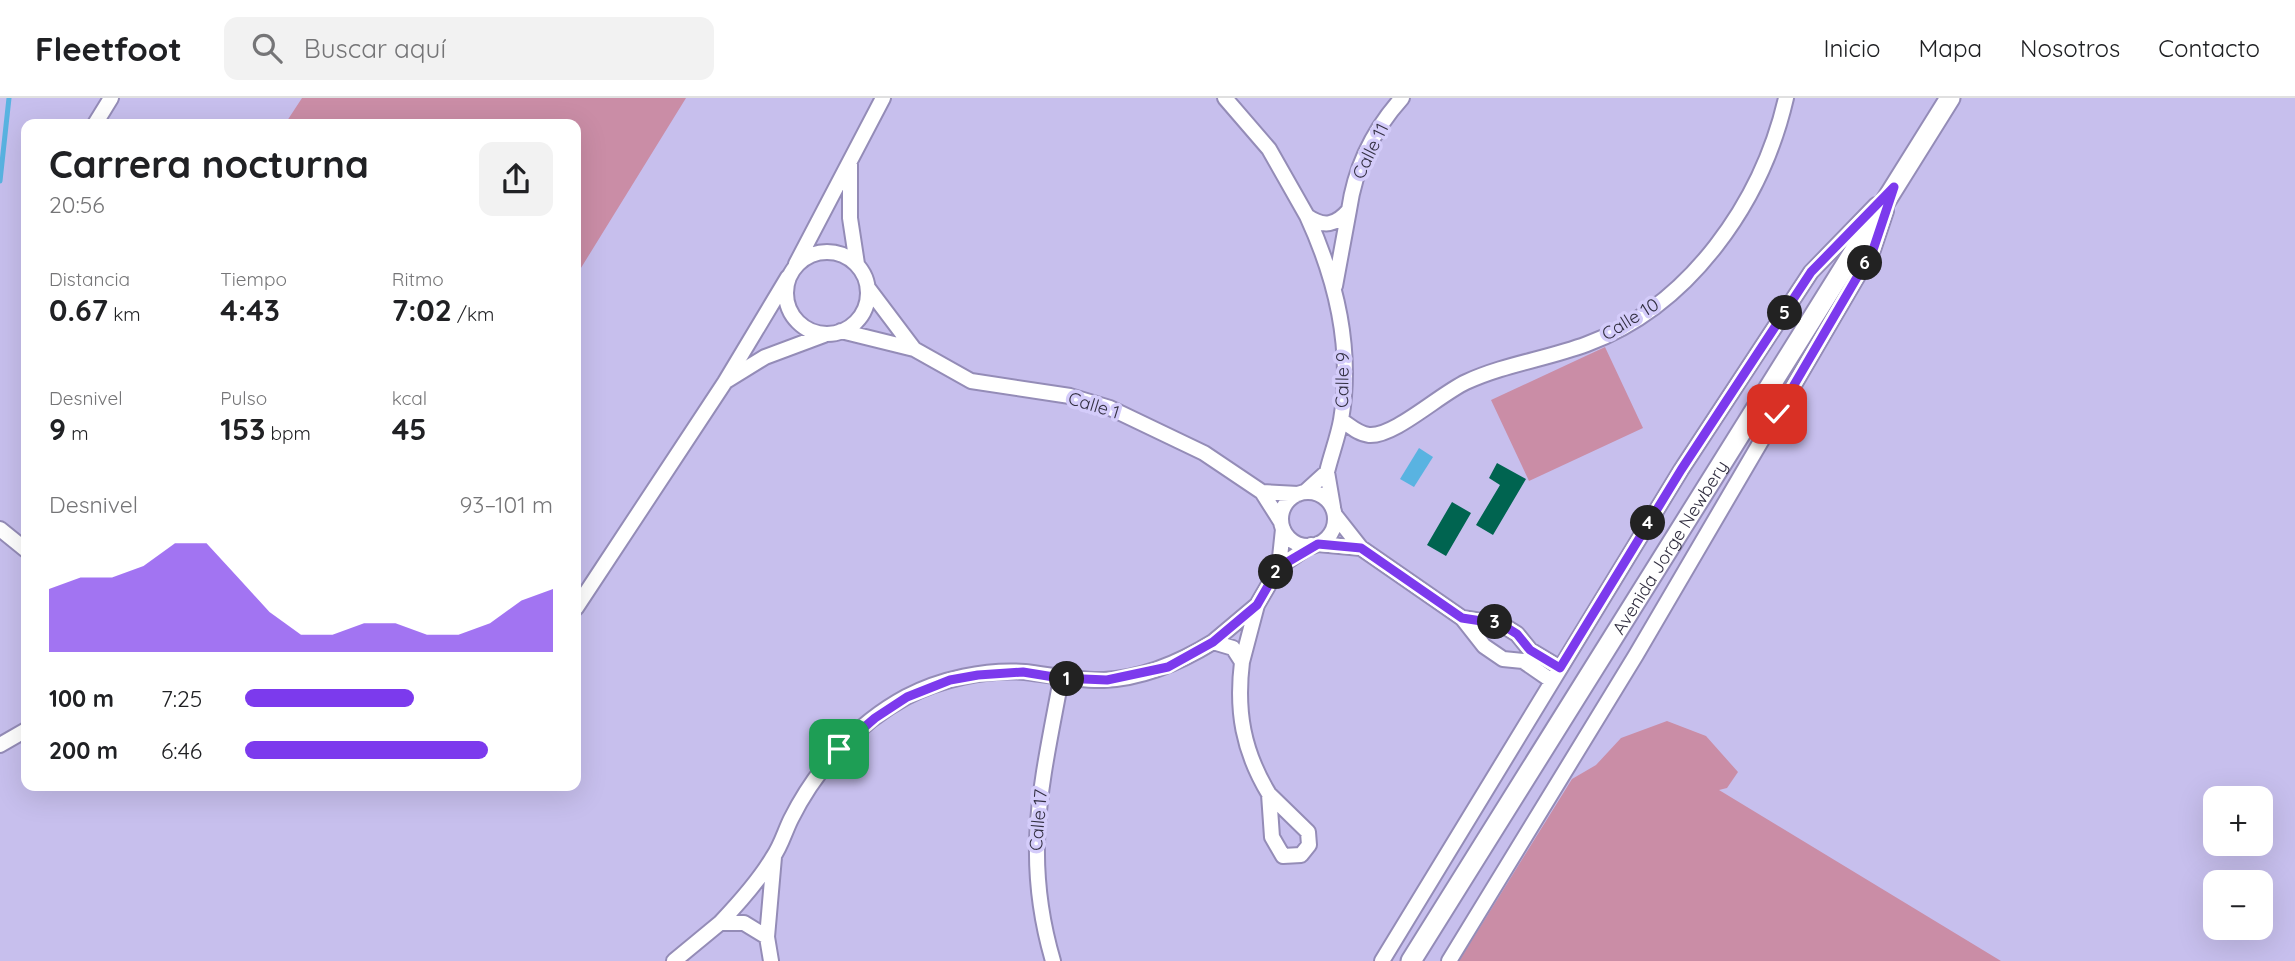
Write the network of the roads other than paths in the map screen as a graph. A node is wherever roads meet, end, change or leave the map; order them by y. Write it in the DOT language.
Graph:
graph roads {
  1 [pos="111,98"];
  2 [pos="883,98"];
  3 [pos="1225,98"];
  4 [pos="1402,98"];
  5 [pos="1786,98"];
  6 [pos="1950,98"];
  7 [pos="98,119"];
  8 [pos="850,161"];
  9 [pos="1894,187"];
  10 [pos="1349,210"];
  11 [pos="1307,216"];
  12 [pos="857,264"];
  13 [pos="792,271"];
  14 [pos="1335,286"];
  15 [pos="868,288"];
  16 [pos="834,332"];
  17 [pos="914,349"];
  18 [pos="725,382"];
  19 [pos="1341,420"];
  20 [pos="1327,472"];
  21 [pos="1262,492"];
  22 [pos="1301,493"];
  23 [pos="1334,512"];
  24 [pos="1282,525"];
  25 [pos="0,529"];
  26 [pos="1315,545"];
  27 [pos="21,546"];
  28 [pos="1361,548"];
  29 [pos="1279,567"];
  30 [pos="581,600"];
  31 [pos="1257,605"];
  32 [pos="1462,618"];
  33 [pos="1213,642"];
  34 [pos="1527,656"];
  35 [pos="1242,662"];
  36 [pos="1556,674"];
  37 [pos="1060,678"];
  38 [pos="21,733"];
  39 [pos="0,744"];
  40 [pos="1269,794"];
  41 [pos="774,857"];
  42 [pos="719,923"];
  43 [pos="767,937"];
  44 [pos="674,961"];
  45 [pos="771,961"];
  46 [pos="1053,961"];
  47 [pos="1382,961"];
  48 [pos="1411,961"];
  49 [pos="1448,961"];
  1 -- 7 [label="street"];
  2 -- 8 [label="street"];
  3 -- 11 [label="street"];
  4 -- 10 [label="street, Calle 11"];
  5 -- 19 [label="street, Calle 10"];
  6 -- 9 [label="main road, Avenida Jorge Newbery"];
  8 -- 12 [label="street"];
  8 -- 13 [label="street"];
  9 -- 36 [label="street"];
  9 -- 48 [label="main road, Avenida Jorge Newbery"];
  9 -- 49 [label="street"];
  10 -- 11 [label="street"];
  10 -- 14 [label="street, Calle 11"];
  11 -- 14 [label="street"];
  12 -- 13 [label="street"];
  12 -- 15 [label="street"];
  13 -- 16 [label="street"];
  13 -- 18 [label="street"];
  14 -- 19 [label="street, Calle 9"];
  15 -- 16 [label="street"];
  15 -- 17 [label="street"];
  16 -- 17 [label="street"];
  16 -- 18 [label="street"];
  17 -- 21 [label="street, Calle 1"];
  18 -- 30 [label="street"];
  19 -- 20 [label="street, Calle 9"];
  20 -- 22 [label="street"];
  20 -- 23 [label="street"];
  21 -- 22 [label="street"];
  21 -- 24 [label="street"];
  22 -- 23 [label="street"];
  22 -- 24 [label="street"];
  23 -- 26 [label="street"];
  23 -- 28 [label="street"];
  24 -- 26 [label="street"];
  24 -- 29 [label="street"];
  25 -- 27 [label="street"];
  26 -- 28 [label="street"];
  26 -- 29 [label="street"];
  28 -- 32 [label="street"];
  29 -- 31 [label="street"];
  31 -- 33 [label="street"];
  31 -- 35 [label="street"];
  32 -- 34 [label="street"];
  32 -- 34 [label="street"];
  33 -- 35 [label="street"];
  33 -- 37 [label="street"];
  34 -- 36 [label="street"];
  35 -- 40 [label="street"];
  36 -- 47 [label="street"];
  37 -- 41 [label="street"];
  37 -- 46 [label="street, Calle 17"];
  38 -- 39 [label="street"];
  41 -- 42 [label="street"];
  41 -- 43 [label="street"];
  42 -- 43 [label="street"];
  42 -- 44 [label="street"];
  43 -- 45 [label="street"];
}
